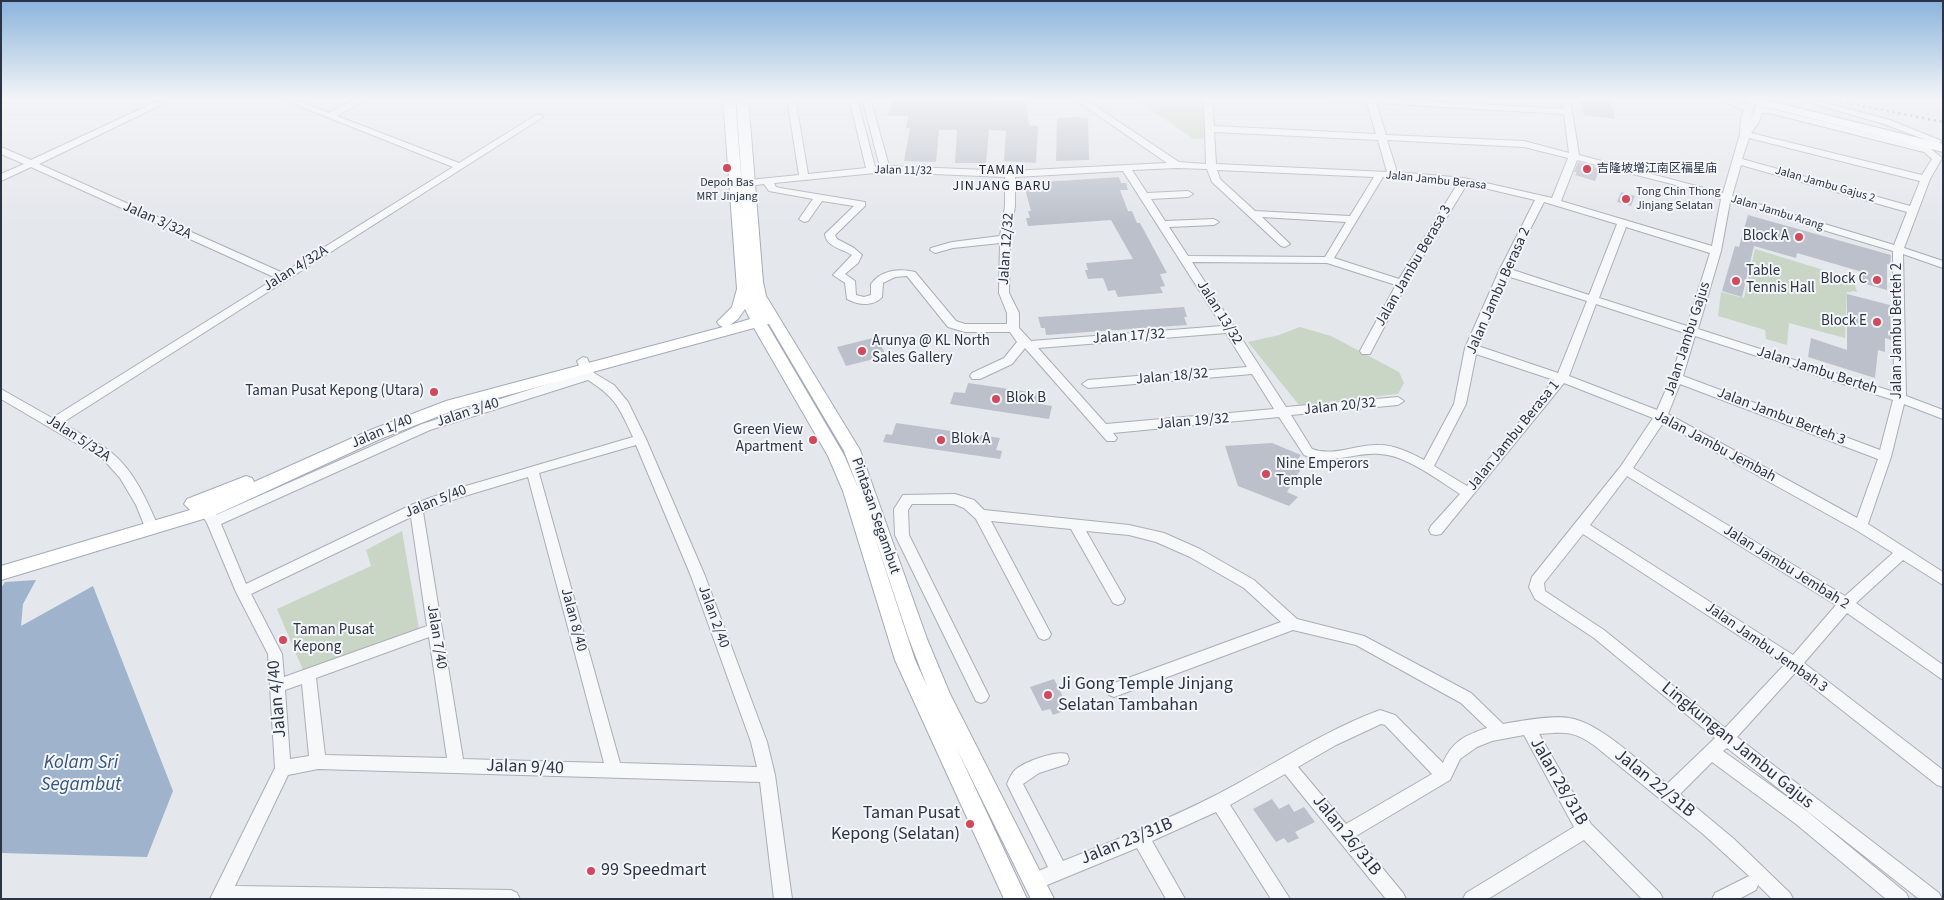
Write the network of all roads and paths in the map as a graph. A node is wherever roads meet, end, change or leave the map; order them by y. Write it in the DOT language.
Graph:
graph roads {
  1 [pos="82,140"];
  2 [pos="393,140"];
  3 [pos="502,140"];
  4 [pos="732,140"];
  5 [pos="746,140"];
  6 [pos="798,140"];
  7 [pos="864,140"];
  8 [pos="877,140"];
  9 [pos="1140,140"];
  10 [pos="1210,140"];
  11 [pos="1382,140"];
  12 [pos="1429,140"];
  13 [pos="1572,140"];
  14 [pos="1744,140"];
  15 [pos="1770,140"];
  16 [pos="1887,140"];
  17 [pos="1915,140"];
  18 [pos="1920,140"];
  19 [pos="1927,140"];
  20 [pos="1940,146"];
  21 [pos="1,150"];
  22 [pos="12,156"];
  23 [pos="1574,156"];
  24 [pos="1,161"];
  25 [pos="1738,161"];
  26 [pos="31,164"];
  27 [pos="1178,165"];
  28 [pos="461,166"];
  29 [pos="1211,166"];
  30 [pos="885,168"];
  31 [pos="1126,168"];
  32 [pos="871,170"];
  33 [pos="1010,174"];
  34 [pos="1380,174"];
  35 [pos="1393,175"];
  36 [pos="1,178"];
  37 [pos="804,178"];
  38 [pos="1925,179"];
  39 [pos="1464,181"];
  40 [pos="768,182"];
  41 [pos="750,183"];
  42 [pos="1188,194"];
  43 [pos="1144,196"];
  44 [pos="819,197"];
  45 [pos="1726,198"];
  46 [pos="1541,199"];
  47 [pos="1554,202"];
  48 [pos="1912,210"];
  49 [pos="738,214"];
  50 [pos="1253,214"];
  51 [pos="1353,219"];
  52 [pos="804,220"];
  53 [pos="1214,222"];
  54 [pos="1623,223"];
  55 [pos="1162,224"];
  56 [pos="1005,239"];
  57 [pos="1285,244"];
  58 [pos="1898,249"];
  59 [pos="935,250"];
  60 [pos="1716,251"];
  61 [pos="1184,259"];
  62 [pos="1328,260"];
  63 [pos="1943,265"];
  64 [pos="1504,271"];
  65 [pos="283,277"];
  66 [pos="1402,283"];
  67 [pos="744,289"];
  68 [pos="1593,300"];
  69 [pos="762,316"];
  70 [pos="728,326"];
  71 [pos="1013,328"];
  72 [pos="1230,329"];
  73 [pos="1691,330"];
  74 [pos="1026,344"];
  75 [pos="1470,348"];
  76 [pos="1366,351"];
  77 [pos="774,352"];
  78 [pos="586,368"];
  79 [pos="1255,370"];
  80 [pos="976,376"];
  81 [pos="1562,378"];
  82 [pos="1678,378"];
  83 [pos="1088,384"];
  84 [pos="1,393"];
  85 [pos="1900,398"];
  86 [pos="1398,401"];
  87 [pos="1282,414"];
  88 [pos="1943,415"];
  89 [pos="1661,416"];
  90 [pos="53,423"];
  91 [pos="1107,434"];
  92 [pos="640,439"];
  93 [pos="1885,457"];
  94 [pos="1427,467"];
  95 [pos="1625,469"];
  96 [pos="532,470"];
  97 [pos="1468,493"];
  98 [pos="416,509"];
  99 [pos="207,512"];
  100 [pos="981,515"];
  101 [pos="148,517"];
  102 [pos="1076,526"];
  103 [pos="1582,526"];
  104 [pos="1861,526"];
  105 [pos="1436,530"];
  106 [pos="1903,552"];
  107 [pos="1,561"];
  108 [pos="1,573"];
  109 [pos="1943,579"];
  110 [pos="243,592"];
  111 [pos="1540,595"];
  112 [pos="1118,599"];
  113 [pos="1846,604"];
  114 [pos="1293,624"];
  115 [pos="435,629"];
  116 [pos="1044,634"];
  117 [pos="1794,664"];
  118 [pos="308,674"];
  119 [pos="1943,674"];
  120 [pos="277,686"];
  121 [pos="1114,690"];
  122 [pos="981,696"];
  123 [pos="1528,728"];
  124 [pos="1500,731"];
  125 [pos="1726,738"];
  126 [pos="1712,752"];
  127 [pos="970,753"];
  128 [pos="1061,759"];
  129 [pos="318,762"];
  130 [pos="456,765"];
  131 [pos="283,768"];
  132 [pos="614,769"];
  133 [pos="1291,769"];
  134 [pos="767,775"];
  135 [pos="1444,775"];
  136 [pos="1943,780"];
  137 [pos="1668,794"];
  138 [pos="1218,802"];
  139 [pos="1584,830"];
  140 [pos="1345,833"];
  141 [pos="1141,838"];
  142 [pos="1058,870"];
  143 [pos="1750,884"];
  144 [pos="1039,890"];
  145 [pos="1913,893"];
  146 [pos="220,896"];
  147 [pos="511,899"];
  148 [pos="783,899"];
  149 [pos="1016,899"];
  150 [pos="1176,899"];
  151 [pos="1281,899"];
  152 [pos="1397,899"];
  153 [pos="1472,899"];
  154 [pos="1654,899"];
  155 [pos="1721,899"];
  156 [pos="1784,899"];
  157 [pos="1900,899"];
  158 [pos="1933,899"];
  1 -- 26 [label="street"];
  2 -- 28 [label="street"];
  3 -- 28 [label="street, Jalan 4/32A"];
  4 -- 49 [label="main road, Pintasan Segambut"];
  5 -- 41 [label="main road, Pintasan Segambut"];
  6 -- 37 [label="street"];
  7 -- 32 [label="street"];
  8 -- 30 [label="street"];
  9 -- 27 [label="street"];
  10 -- 29 [label="street"];
  11 -- 35 [label="street"];
  12 -- 23 [label="street, Jalan Jambu Arang"];
  13 -- 23 [label="street"];
  14 -- 25 [label="street, Jalan Jambu Gajus"];
  15 -- 38 [label="street"];
  16 -- 20 [label="street"];
  17 -- 20 [label="main road"];
  18 -- 20 [label="main road"];
  19 -- 20 [label="street"];
  20 -- 38 [label="street"];
  21 -- 22 [label="street, Jalan 3/32A"];
  22 -- 24 [label="street"];
  22 -- 26 [label="street, Jalan 3/32A"];
  23 -- 45 [label="street, Jalan Jambu Arang"];
  23 -- 47 [label="street"];
  25 -- 45 [label="street, Jalan Jambu Gajus"];
  25 -- 48 [label="street, Jalan Jambu Gajus 2"];
  26 -- 36 [label="street"];
  26 -- 65 [label="street, Jalan 3/32A"];
  27 -- 29 [label="street, Jalan Jambu Berasa"];
  27 -- 31 [label="street, Jalan 11/32"];
  28 -- 65 [label="street, Jalan 4/32A"];
  29 -- 34 [label="street, Jalan Jambu Berasa"];
  29 -- 50 [label="street"];
  30 -- 32 [label="street, Jalan 11/32"];
  30 -- 33 [label="street, Jalan 11/32"];
  31 -- 33 [label="street, Jalan 11/32"];
  31 -- 43 [label="street, Jalan 13/32"];
  32 -- 37 [label="street, Jalan 11/32"];
  33 -- 56 [label="street, Jalan 12/32"];
  34 -- 35 [label="street, Jalan Jambu Berasa"];
  34 -- 51 [label="street"];
  35 -- 39 [label="street, Jalan Jambu Berasa"];
  37 -- 40 [label="street, Jalan 11/32"];
  38 -- 48 [label="street"];
  39 -- 46 [label="street, Jalan Jambu Berasa"];
  39 -- 66 [label="street, Jalan Jambu Berasa 3"];
  40 -- 41 [label="street, Jalan 11/32"];
  40 -- 44 [label="street"];
  41 -- 49 [label="main road"];
  41 -- 69 [label="main road, Pintasan Segambut"];
  42 -- 43 [label="street"];
  43 -- 55 [label="street, Jalan 13/32"];
  44 -- 52 [label="street"];
  44 -- 71 [label="street"];
  45 -- 58 [label="street, Jalan Jambu Arang"];
  45 -- 60 [label="street, Jalan Jambu Gajus"];
  46 -- 47 [label="street, Jalan Jambu Berasa"];
  46 -- 64 [label="street, Jalan Jambu Berasa 2"];
  47 -- 54 [label="street, Jalan Jambu Berasa"];
  48 -- 58 [label="street"];
  49 -- 67 [label="main road, Pintasan Segambut"];
  50 -- 51 [label="street"];
  50 -- 57 [label="street"];
  51 -- 62 [label="street"];
  53 -- 55 [label="street"];
  54 -- 60 [label="street, Jalan Jambu Berasa"];
  54 -- 68 [label="street, Jalan Jambu Berasa 1"];
  55 -- 61 [label="street, Jalan 13/32"];
  56 -- 59 [label="street"];
  56 -- 71 [label="street, Jalan 12/32"];
  58 -- 63 [label="street, Jalan Jambu Arang"];
  58 -- 85 [label="street, Jalan Jambu Berteh 2"];
  60 -- 73 [label="street, Jalan Jambu Gajus"];
  61 -- 62 [label="street"];
  61 -- 72 [label="street, Jalan 13/32"];
  62 -- 66 [label="street"];
  64 -- 68 [label="street, Jalan Jambu Berteh"];
  64 -- 75 [label="street, Jalan Jambu Berasa 2"];
  65 -- 90 [label="street, Jalan 4/32A"];
  66 -- 76 [label="street, Jalan Jambu Berasa 3"];
  67 -- 69 [label="main road, Pintasan Segambut"];
  67 -- 70 [label="main road"];
  68 -- 73 [label="street, Jalan Jambu Berteh"];
  68 -- 81 [label="street, Jalan Jambu Berasa 1"];
  69 -- 70 [label="main road, Jalan 1/40"];
  69 -- 77 [label="main road, Pintasan Segambut"];
  69 -- 127 [label="main road, Pintasan Segambut"];
  70 -- 77 [label="main road"];
  70 -- 78 [label="main road, Jalan 1/40"];
  71 -- 74 [label="street, Jalan 12/32"];
  72 -- 74 [label="street, Jalan 17/32"];
  72 -- 79 [label="street, Jalan 13/32"];
  73 -- 82 [label="street, Jalan Jambu Gajus"];
  73 -- 85 [label="street, Jalan Jambu Berteh"];
  74 -- 80 [label="street"];
  74 -- 91 [label="street, Jalan 12/32"];
  75 -- 81 [label="street, Jalan Jambu Jembah"];
  75 -- 94 [label="street, Jalan Jambu Berasa 2"];
  77 -- 149 [label="main road, Pintasan Segambut"];
  78 -- 92 [label="street, Jalan 2/40"];
  78 -- 99 [label="main road, Jalan 1/40"];
  79 -- 83 [label="street, Jalan 18/32"];
  79 -- 87 [label="street, Jalan 13/32"];
  81 -- 89 [label="street, Jalan Jambu Jembah"];
  81 -- 97 [label="street, Jalan Jambu Berasa 1"];
  82 -- 89 [label="street, Jalan Jambu Gajus"];
  82 -- 93 [label="street, Jalan Jambu Berteh 3"];
  84 -- 90 [label="street, Jalan 5/32A"];
  85 -- 88 [label="street, Jalan Jambu Berteh"];
  85 -- 93 [label="street, Jalan Jambu Berteh 2"];
  86 -- 87 [label="street, Jalan 20/32"];
  87 -- 91 [label="street, Jalan 19/32"];
  87 -- 94 [label="street, Jalan 13/32"];
  89 -- 95 [label="street, Jalan Jambu Gajus"];
  89 -- 104 [label="street, Jalan Jambu Jembah"];
  90 -- 101 [label="street, Jalan 5/32A"];
  92 -- 96 [label="street, Jalan 5/40"];
  92 -- 134 [label="street, Jalan 2/40"];
  93 -- 104 [label="street, Jalan Jambu Berteh 2"];
  94 -- 97 [label="street"];
  95 -- 103 [label="street, Jalan Jambu Gajus"];
  95 -- 113 [label="street, Jalan Jambu Jembah 2"];
  96 -- 98 [label="street, Jalan 5/40"];
  96 -- 132 [label="street, Jalan 8/40"];
  97 -- 105 [label="street, Jalan Jambu Berasa 1"];
  98 -- 110 [label="street, Jalan 5/40"];
  98 -- 115 [label="street, Jalan 7/40"];
  99 -- 101 [label="main road, Jalan 1/40"];
  99 -- 110 [label="street, Jalan 4/40"];
  100 -- 102 [label="street"];
  100 -- 116 [label="street"];
  100 -- 122 [label="street"];
  101 -- 107 [label="main road, Jalan 1/40"];
  101 -- 108 [label="main road, Jalan 1/40"];
  102 -- 112 [label="street"];
  102 -- 114 [label="street"];
  103 -- 111 [label="street, Jalan Jambu Gajus"];
  103 -- 117 [label="street, Jalan Jambu Jembah 3"];
  104 -- 106 [label="street, Jalan Jambu Jembah"];
  106 -- 109 [label="street, Jalan Jambu Jembah"];
  106 -- 113 [label="street"];
  110 -- 120 [label="street, Jalan 4/40"];
  111 -- 125 [label="street, Lingkungan Jambu Gajus"];
  113 -- 117 [label="street"];
  113 -- 119 [label="street, Jalan Jambu Jembah 2"];
  114 -- 121 [label="street"];
  114 -- 124 [label="street"];
  115 -- 118 [label="street"];
  115 -- 130 [label="street, Jalan 7/40"];
  117 -- 125 [label="street"];
  117 -- 136 [label="street, Jalan Jambu Jembah 3"];
  118 -- 120 [label="street"];
  118 -- 129 [label="street"];
  120 -- 131 [label="street, Jalan 4/40"];
  123 -- 124 [label="street, Jalan 22/31B"];
  123 -- 137 [label="street, Jalan 22/31B"];
  123 -- 139 [label="street, Jalan 28/31B"];
  124 -- 135 [label="street, Jalan 22/31B"];
  125 -- 126 [label="street"];
  125 -- 145 [label="street, Lingkungan Jambu Gajus"];
  126 -- 137 [label="street"];
  126 -- 157 [label="street"];
  127 -- 144 [label="main road, Pintasan Segambut"];
  127 -- 149 [label="main road"];
  128 -- 142 [label="street"];
  129 -- 130 [label="street, Jalan 9/40"];
  129 -- 131 [label="street, Jalan 9/40"];
  130 -- 132 [label="street, Jalan 9/40"];
  131 -- 146 [label="street"];
  132 -- 134 [label="street, Jalan 9/40"];
  133 -- 135 [label="street, Jalan 23/31B"];
  133 -- 138 [label="street, Jalan 23/31B"];
  133 -- 140 [label="street, Jalan 26/31B"];
  134 -- 148 [label="street, Jalan 2/40"];
  135 -- 140 [label="street"];
  137 -- 156 [label="street, Jalan 22/31B"];
  138 -- 141 [label="street, Jalan 23/31B"];
  138 -- 151 [label="street"];
  139 -- 153 [label="street"];
  139 -- 154 [label="street, Jalan 28/31B"];
  140 -- 152 [label="street, Jalan 26/31B"];
  141 -- 142 [label="street, Jalan 23/31B"];
  141 -- 150 [label="street"];
  142 -- 144 [label="street, Jalan 23/31B"];
  143 -- 155 [label="street"];
  145 -- 158 [label="street, Lingkungan Jambu Gajus"];
  146 -- 147 [label="street"];
}
